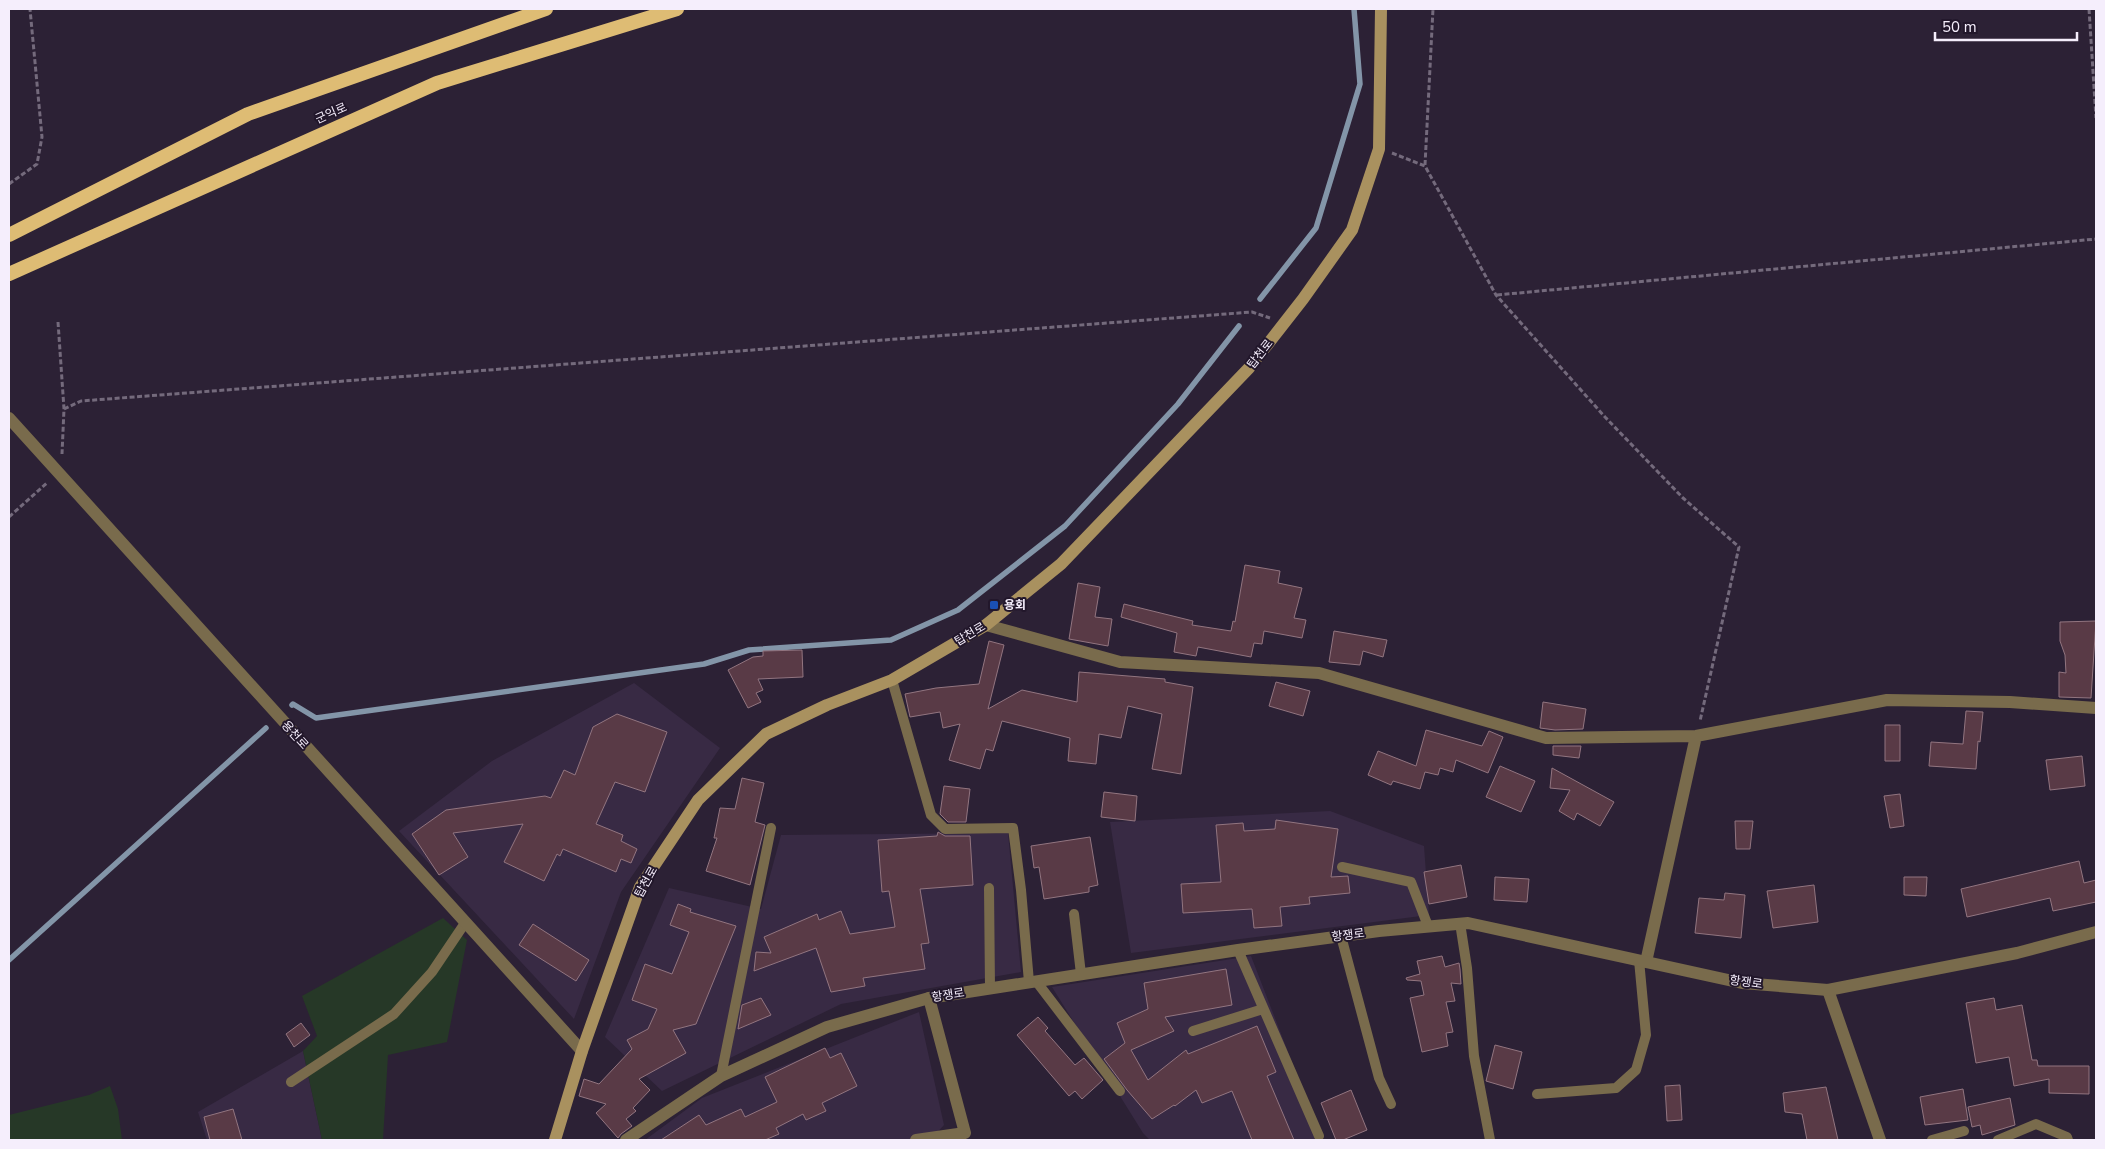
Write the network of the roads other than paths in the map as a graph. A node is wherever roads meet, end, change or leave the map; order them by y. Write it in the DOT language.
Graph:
graph roads {
  1 [pos="546,9"];
  2 [pos="677,9"];
  3 [pos="1381,9"];
  4 [pos="9,236"];
  5 [pos="9,274"];
  6 [pos="9,418"];
  7 [pos="986,625"];
  8 [pos="892,680"];
  9 [pos="2096,708"];
  10 [pos="1696,736"];
  11 [pos="771,828"];
  12 [pos="1342,867"];
  13 [pos="989,888"];
  14 [pos="1074,914"];
  15 [pos="466,923"];
  16 [pos="1460,923"];
  17 [pos="1428,926"];
  18 [pos="2096,932"];
  19 [pos="1341,936"];
  20 [pos="1238,950"];
  21 [pos="1642,961"];
  22 [pos="1081,974"];
  23 [pos="1032,982"];
  24 [pos="990,988"];
  25 [pos="1828,990"];
  26 [pos="929,998"];
  27 [pos="1264,1008"];
  28 [pos="1193,1031"];
  29 [pos="582,1051"];
  30 [pos="722,1076"];
  31 [pos="291,1082"];
  32 [pos="1120,1091"];
  33 [pos="1536,1094"];
  34 [pos="1391,1104"];
  35 [pos="1964,1132"];
  36 [pos="1319,1136"];
  37 [pos="555,1140"];
  38 [pos="626,1140"];
  39 [pos="916,1140"];
  40 [pos="1490,1140"];
  41 [pos="1880,1140"];
  42 [pos="1932,1140"];
  43 [pos="1998,1140"];
  44 [pos="2068,1140"];
  1 -- 4 [label="highway, 군익로"];
  2 -- 5 [label="highway, 군익로"];
  3 -- 7 [label="main road, 탑천로"];
  6 -- 15 [label="street, 용천로"];
  7 -- 8 [label="main road, 탑천로"];
  7 -- 10 [label="street"];
  8 -- 23 [label="lane"];
  8 -- 29 [label="main road, 탑천로"];
  9 -- 10 [label="street"];
  10 -- 21 [label="street"];
  11 -- 30 [label="lane"];
  12 -- 17 [label="lane"];
  13 -- 24 [label="lane"];
  14 -- 22 [label="lane"];
  15 -- 29 [label="street, 용천로"];
  15 -- 31 [label="lane"];
  16 -- 17 [label="street, 항쟁로"];
  16 -- 21 [label="street, 항쟁로"];
  16 -- 40 [label="lane"];
  17 -- 19 [label="street, 항쟁로"];
  18 -- 25 [label="street, 항쟁로"];
  19 -- 20 [label="street, 항쟁로"];
  19 -- 34 [label="lane"];
  20 -- 22 [label="street, 항쟁로"];
  20 -- 27 [label="lane"];
  21 -- 25 [label="street, 항쟁로"];
  21 -- 33 [label="lane"];
  22 -- 23 [label="street, 항쟁로"];
  23 -- 24 [label="street, 항쟁로"];
  23 -- 32 [label="lane"];
  24 -- 26 [label="street, 항쟁로"];
  25 -- 41 [label="street"];
  26 -- 30 [label="street, 항쟁로"];
  26 -- 39 [label="street"];
  27 -- 28 [label="lane"];
  27 -- 36 [label="lane"];
  29 -- 37 [label="main road, 탑천로"];
  30 -- 38 [label="street, 항쟁로"];
  35 -- 42 [label="lane"];
  43 -- 44 [label="lane"];
}
